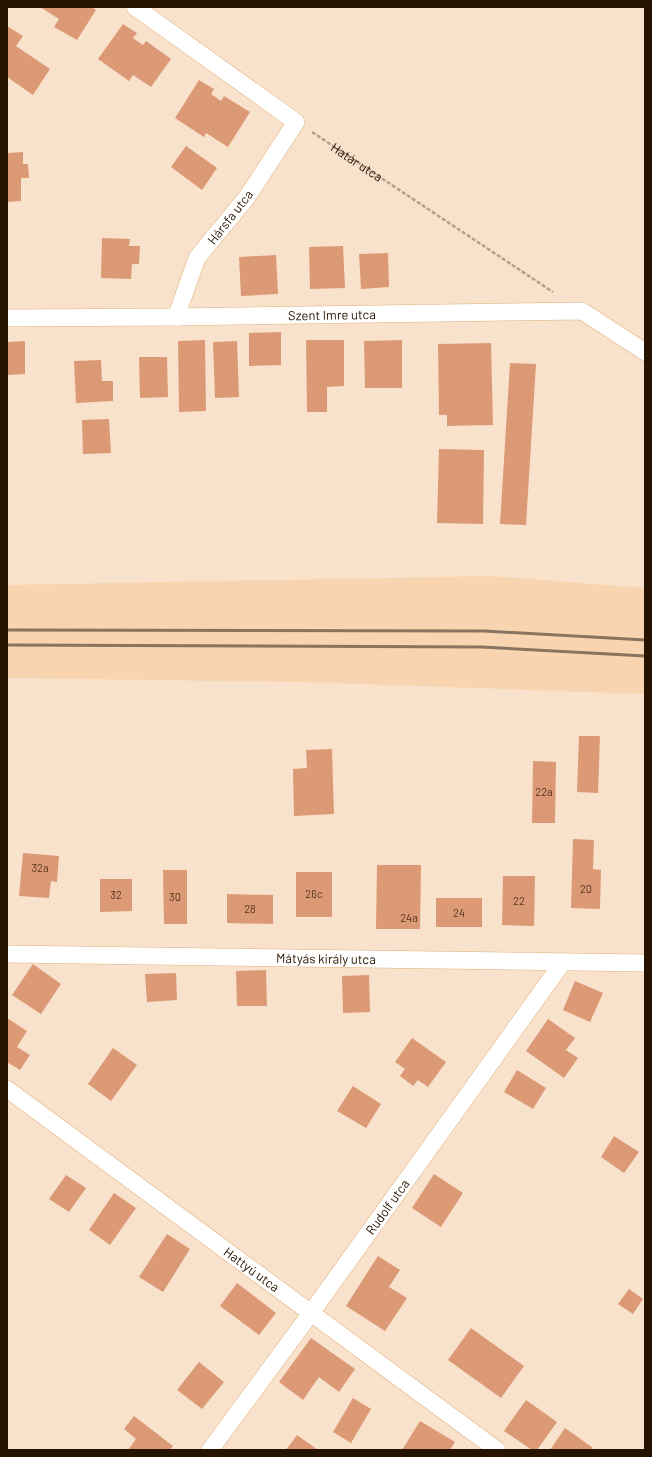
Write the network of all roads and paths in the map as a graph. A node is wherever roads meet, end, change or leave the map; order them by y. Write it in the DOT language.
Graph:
graph roads {
  1 [pos="146,10"];
  2 [pos="296,122"];
  3 [pos="556,293"];
  4 [pos="176,317"];
  5 [pos="7,318"];
  6 [pos="645,352"];
  7 [pos="10,958"];
  8 [pos="563,962"];
  9 [pos="645,963"];
  10 [pos="7,1089"];
  11 [pos="311,1313"];
  12 [pos="210,1450"];
  13 [pos="497,1450"];
  1 -- 2 [label="street"];
  2 -- 3 [label="path, Határ utca"];
  2 -- 4 [label="street, Hársfa utca"];
  4 -- 5 [label="street, Szent Imre utca"];
  4 -- 6 [label="street, Szent Imre utca"];
  7 -- 8 [label="street, Mátyás király utca"];
  8 -- 9 [label="street, Mátyás király utca"];
  8 -- 11 [label="street, Rudolf utca"];
  10 -- 11 [label="street, Hattyú utca"];
  11 -- 12 [label="street, Rudolf utca"];
  11 -- 13 [label="street, Hattyú utca"];
}
